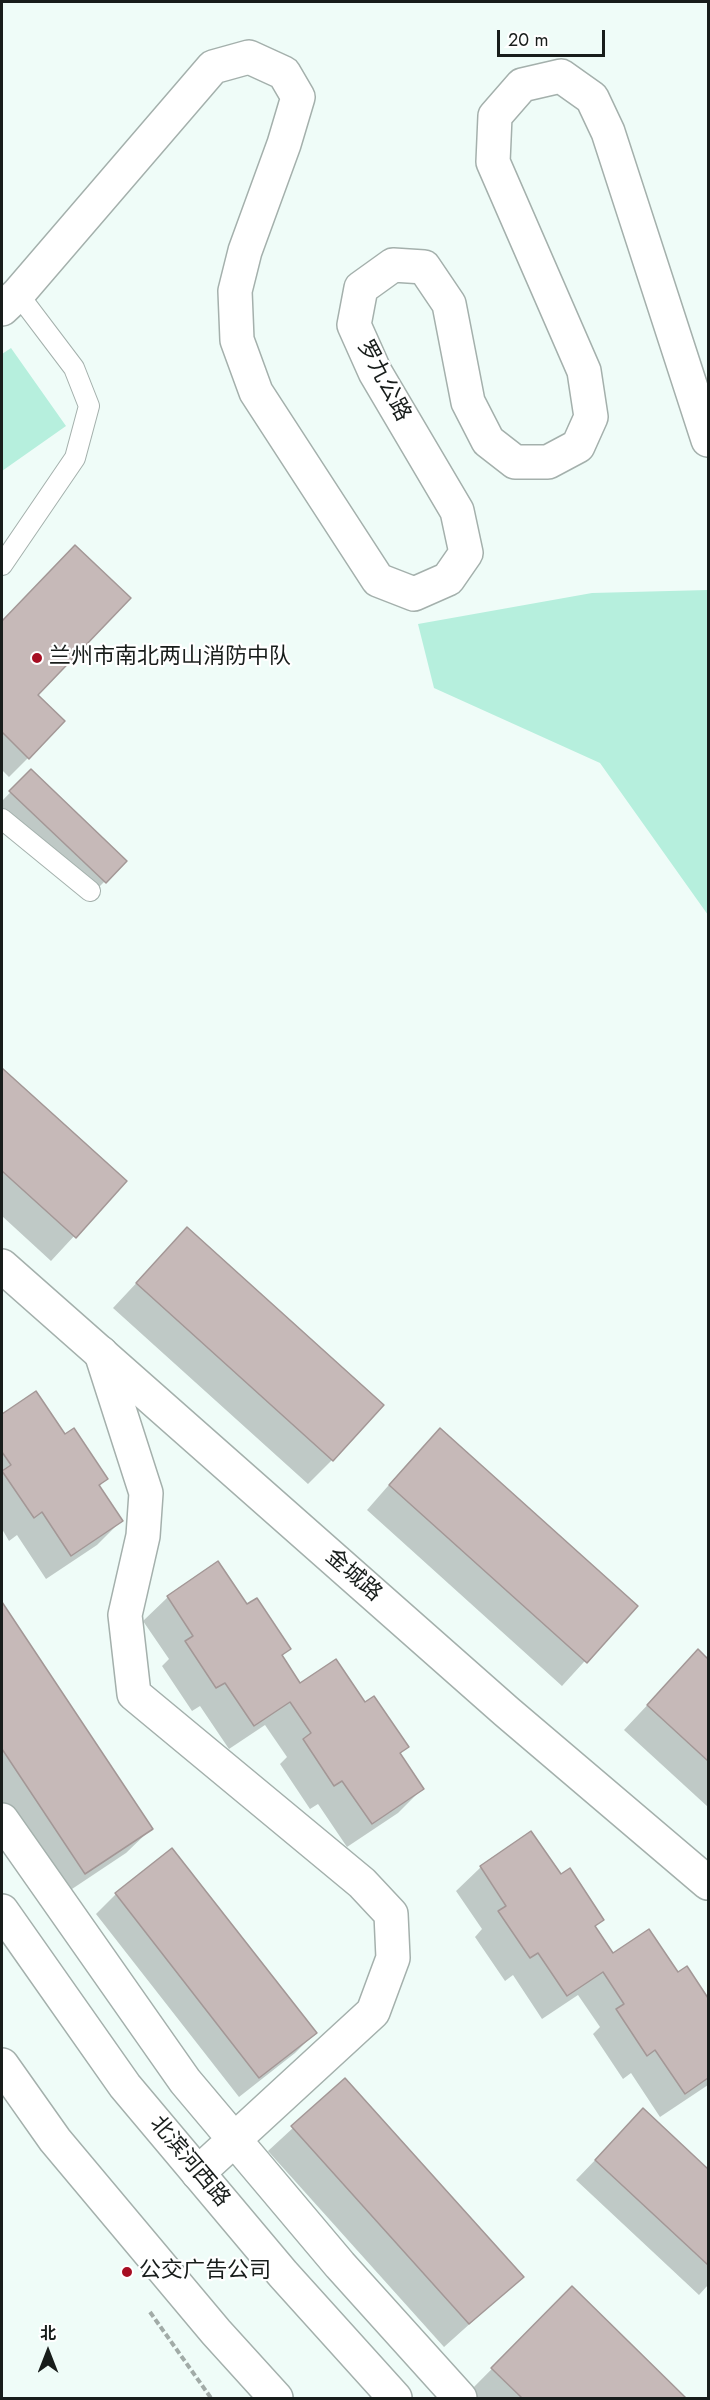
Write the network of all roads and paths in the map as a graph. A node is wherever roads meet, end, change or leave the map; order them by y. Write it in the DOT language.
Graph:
graph roads {
  1 [pos="10,301"];
  2 [pos="708,440"];
  3 [pos="2,565"];
  4 [pos="2,819"];
  5 [pos="90,891"];
  6 [pos="2,1266"];
  7 [pos="101,1353"];
  8 [pos="2,1820"];
  9 [pos="708,1882"];
  10 [pos="2,1911"];
  11 [pos="2,2065"];
  12 [pos="234,2139"];
  13 [pos="198,2173"];
  14 [pos="276,2398"];
  15 [pos="395,2398"];
  16 [pos="460,2398"];
  1 -- 2 [label="street, 罗九公路"];
  1 -- 3 [label="lane"];
  4 -- 5 [label="lane"];
  6 -- 7 [label="street, 金城路"];
  7 -- 9 [label="street, 金城路"];
  7 -- 12 [label="street"];
  8 -- 12 [label="street"];
  10 -- 13 [label="street, 北滨河西路"];
  11 -- 14 [label="street"];
  12 -- 13 [label="street"];
  12 -- 16 [label="street"];
  13 -- 15 [label="street, 北滨河西路"];
}
